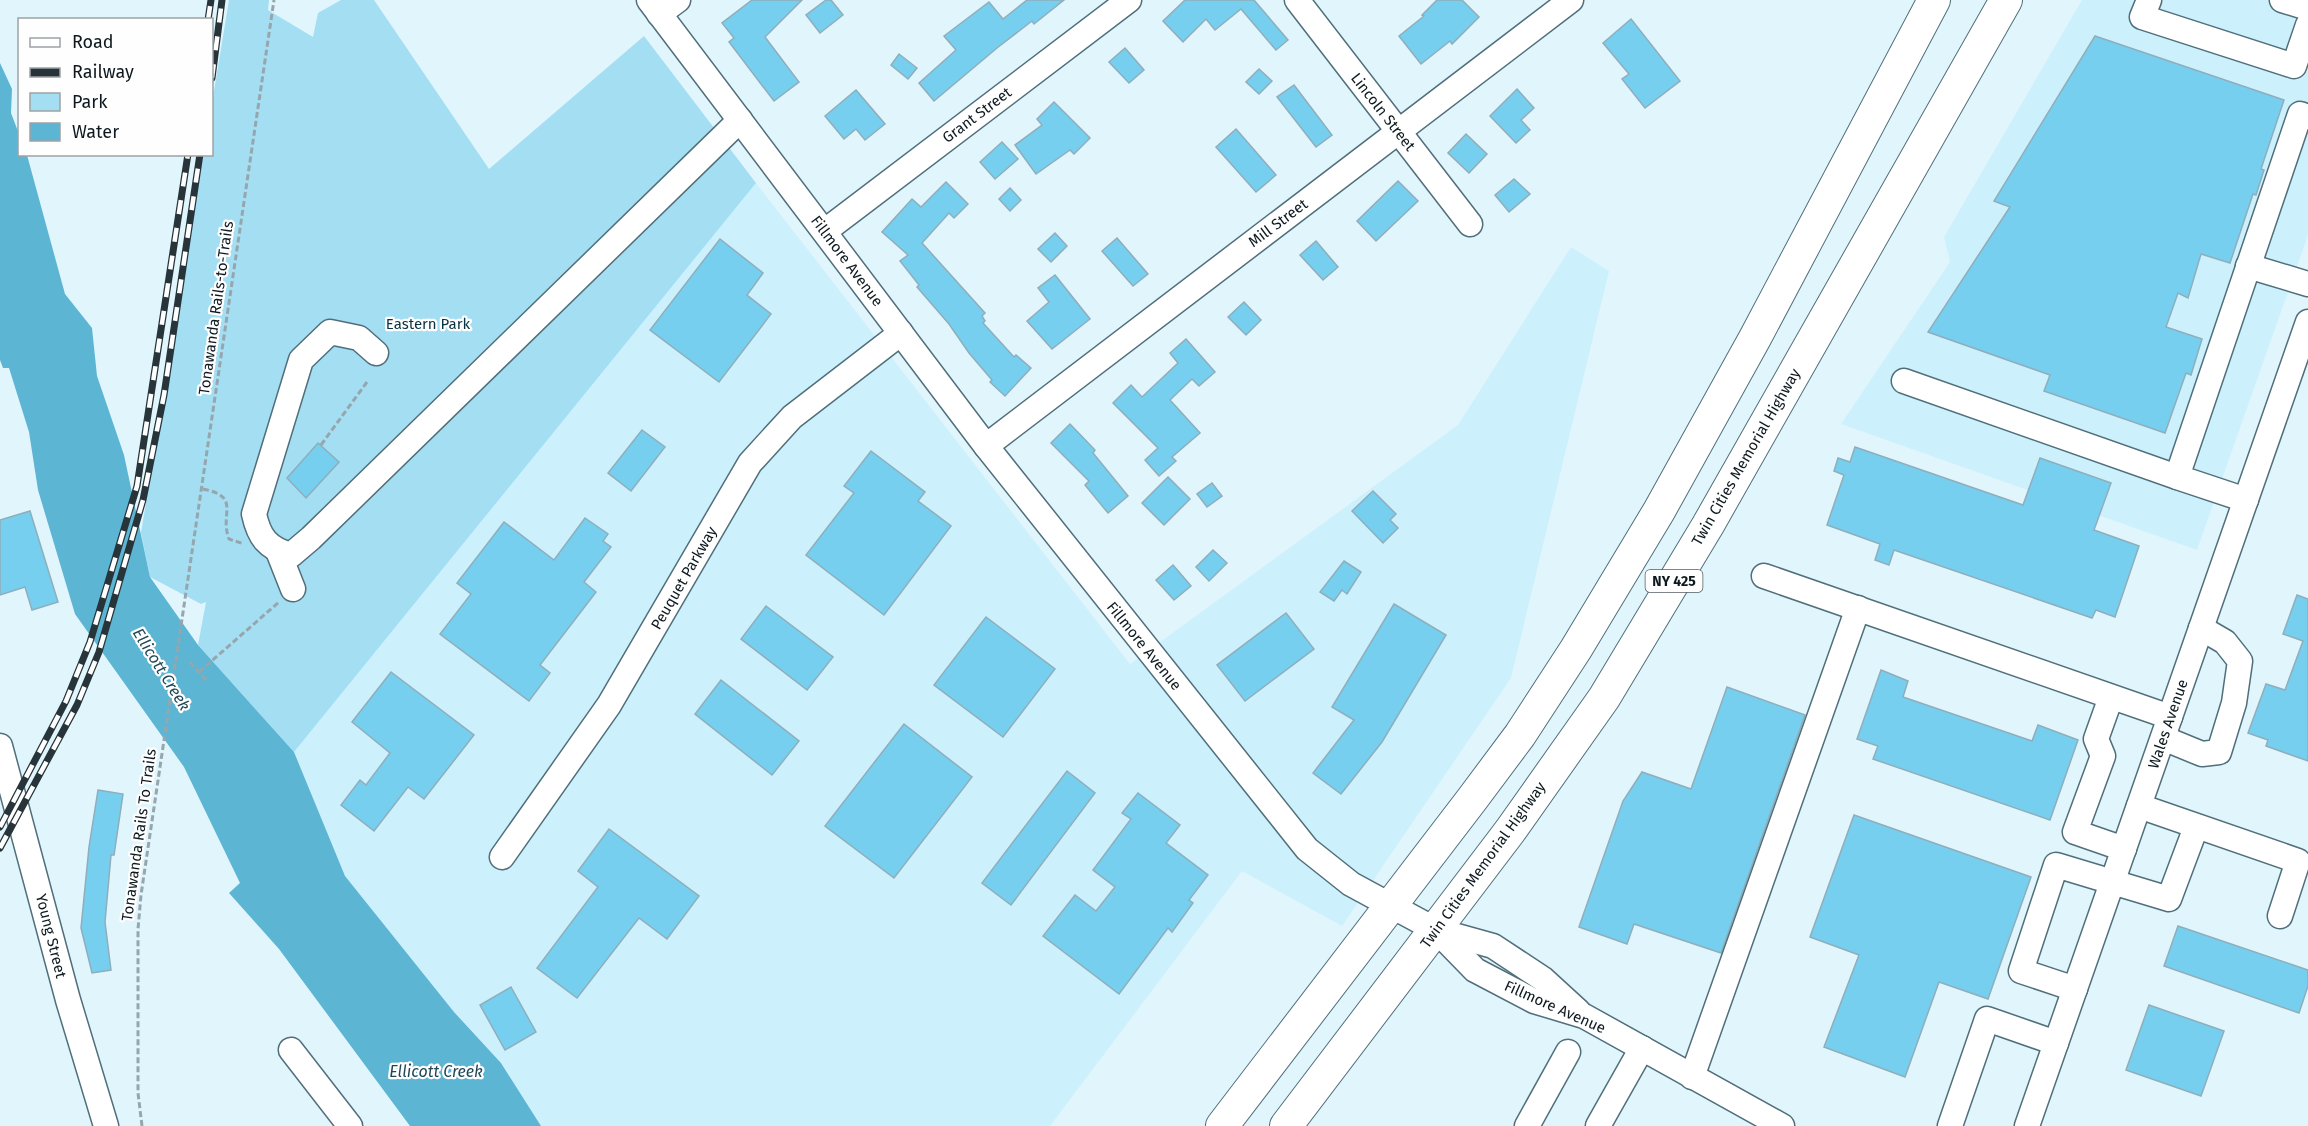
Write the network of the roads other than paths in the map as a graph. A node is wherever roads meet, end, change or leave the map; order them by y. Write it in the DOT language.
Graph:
graph roads {
  1 [pos="1129,0"];
  2 [pos="1297,0"];
  3 [pos="1571,0"];
  4 [pos="1934,0"];
  5 [pos="2006,0"];
  6 [pos="2149,0"];
  7 [pos="2282,0"];
  8 [pos="662,5"];
  9 [pos="2308,8"];
  10 [pos="2308,26"];
  11 [pos="2308,117"];
  12 [pos="741,120"];
  13 [pos="1398,132"];
  14 [pos="1470,224"];
  15 [pos="825,231"];
  16 [pos="2248,266"];
  17 [pos="2308,284"];
  18 [pos="2308,322"];
  19 [pos="901,333"];
  20 [pos="376,353"];
  21 [pos="1904,381"];
  22 [pos="986,446"];
  23 [pos="2177,477"];
  24 [pos="2246,500"];
  25 [pos="278,551"];
  26 [pos="1764,576"];
  27 [pos="293,589"];
  28 [pos="1858,608"];
  29 [pos="2201,628"];
  30 [pos="2112,696"];
  31 [pos="2166,728"];
  32 [pos="0,746"];
  33 [pos="8,802"];
  34 [pos="2139,806"];
  35 [pos="2196,827"];
  36 [pos="2124,849"];
  37 [pos="502,856"];
  38 [pos="2113,880"];
  39 [pos="1391,905"];
  40 [pos="2280,916"];
  41 [pos="1436,930"];
  42 [pos="2075,989"];
  43 [pos="2056,1043"];
  44 [pos="1642,1048"];
  45 [pos="291,1050"];
  46 [pos="1568,1052"];
  47 [pos="1692,1077"];
  48 [pos="106,1126"];
  49 [pos="350,1126"];
  50 [pos="1222,1126"];
  51 [pos="1286,1126"];
  52 [pos="1527,1126"];
  53 [pos="1598,1126"];
  54 [pos="1782,1126"];
  55 [pos="1950,1126"];
  56 [pos="2027,1126"];
  1 -- 15 [label="street, Grant Street"];
  2 -- 13 [label="street, Lincoln Street"];
  3 -- 13 [label="street, Mill Street"];
  4 -- 39 [label="main road, NY 425"];
  5 -- 41 [label="main road, Twin Cities Memorial Highway / NY 425"];
  6 -- 10 [label="street"];
  7 -- 9 [label="street"];
  8 -- 12 [label="street, Fillmore Avenue"];
  11 -- 16 [label="street"];
  12 -- 15 [label="street, Fillmore Avenue"];
  12 -- 25 [label="street"];
  13 -- 14 [label="street, Lincoln Street"];
  13 -- 22 [label="street, Mill Street"];
  15 -- 19 [label="street, Fillmore Avenue"];
  16 -- 17 [label="street"];
  16 -- 23 [label="street"];
  18 -- 24 [label="street, Wales Avenue"];
  19 -- 22 [label="street, Fillmore Avenue"];
  19 -- 37 [label="street, Peuquet Parkway"];
  20 -- 25 [label="street"];
  21 -- 23 [label="street"];
  22 -- 39 [label="street, Fillmore Avenue"];
  23 -- 24 [label="street"];
  24 -- 29 [label="street, Wales Avenue"];
  25 -- 27 [label="street"];
  26 -- 28 [label="street"];
  28 -- 30 [label="street"];
  28 -- 47 [label="street"];
  29 -- 31 [label="street, Wales Avenue"];
  29 -- 31 [label="street"];
  30 -- 31 [label="street"];
  30 -- 36 [label="street"];
  31 -- 34 [label="street, Wales Avenue"];
  32 -- 33 [label="street, Young Street"];
  33 -- 48 [label="street, Young Street"];
  34 -- 35 [label="street"];
  34 -- 36 [label="street, Wales Avenue"];
  35 -- 38 [label="street"];
  35 -- 40 [label="street"];
  36 -- 38 [label="street, Wales Avenue"];
  38 -- 42 [label="street, Wales Avenue"];
  38 -- 42 [label="street"];
  39 -- 41 [label="street, Fillmore Avenue"];
  39 -- 50 [label="main road, NY 425"];
  41 -- 44 [label="street, Fillmore Avenue"];
  41 -- 51 [label="main road, Twin Cities Memorial Highway / NY 425"];
  42 -- 43 [label="street, Wales Avenue"];
  43 -- 55 [label="street"];
  43 -- 56 [label="street, Wales Avenue"];
  44 -- 47 [label="street, Fillmore Avenue"];
  44 -- 53 [label="street"];
  45 -- 49 [label="street"];
  46 -- 52 [label="street"];
  47 -- 54 [label="street, Fillmore Avenue"];
}
